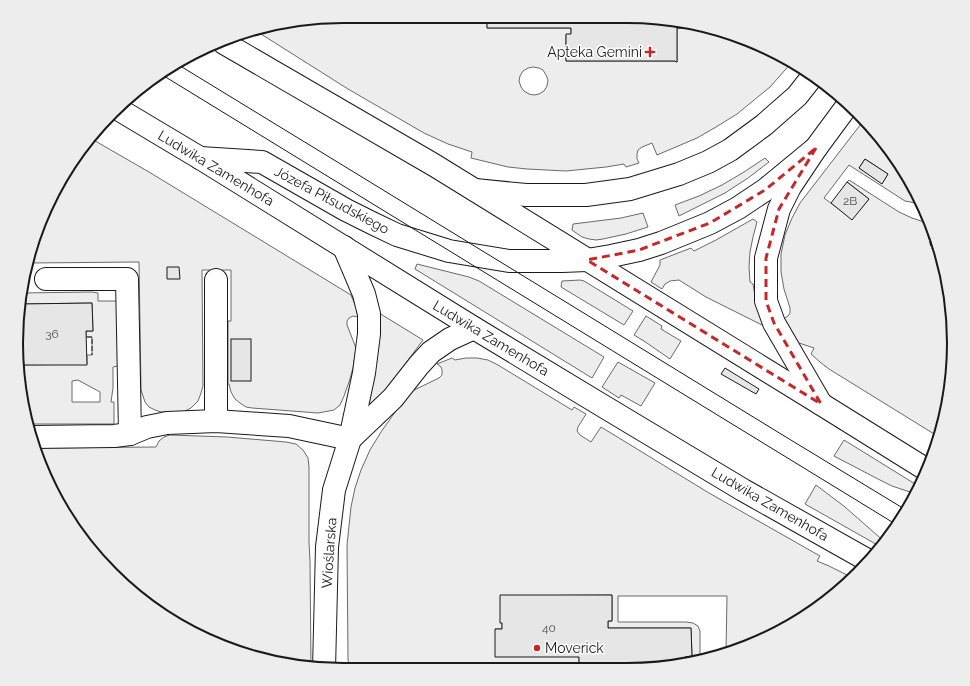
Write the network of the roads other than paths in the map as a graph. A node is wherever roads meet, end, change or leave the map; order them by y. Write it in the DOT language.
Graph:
graph roads {
  1 [pos="227,45"];
  2 [pos="810,80"];
  3 [pos="845,109"];
  4 [pos="122,112"];
  5 [pos="816,148"];
  6 [pos="200,158"];
  7 [pos="475,190"];
  8 [pos="344,247"];
  9 [pos="587,260"];
  10 [pos="46,279"];
  11 [pos="216,280"];
  12 [pos="474,328"];
  13 [pos="821,404"];
  14 [pos="216,421"];
  15 [pos="130,434"];
  16 [pos="37,437"];
  17 [pos="350,439"];
  18 [pos="922,467"];
  19 [pos="864,558"];
  20 [pos="324,662"];
  1 -- 7 [label="street"];
  2 -- 7 [label="street"];
  3 -- 5 [label="street, Józefa Piłsudskiego"];
  4 -- 6 [label="street, Ludwika Zamenhofa"];
  5 -- 9 [label="street, Józefa Piłsudskiego"];
  5 -- 13 [label="street, Józefa Piłsudskiego"];
  6 -- 8 [label="street, Ludwika Zamenhofa"];
  6 -- 9 [label="street, Józefa Piłsudskiego"];
  7 -- 9 [label="street"];
  8 -- 12 [label="street, Ludwika Zamenhofa"];
  8 -- 17 [label="street, Wioślarska"];
  9 -- 13 [label="street"];
  10 -- 15 [label="street"];
  11 -- 14 [label="street"];
  12 -- 17 [label="street, Wioślarska"];
  12 -- 19 [label="street, Ludwika Zamenhofa"];
  13 -- 18 [label="street"];
  14 -- 15 [label="street"];
  14 -- 17 [label="street"];
  15 -- 16 [label="street"];
  17 -- 20 [label="street, Wioślarska"];
}
